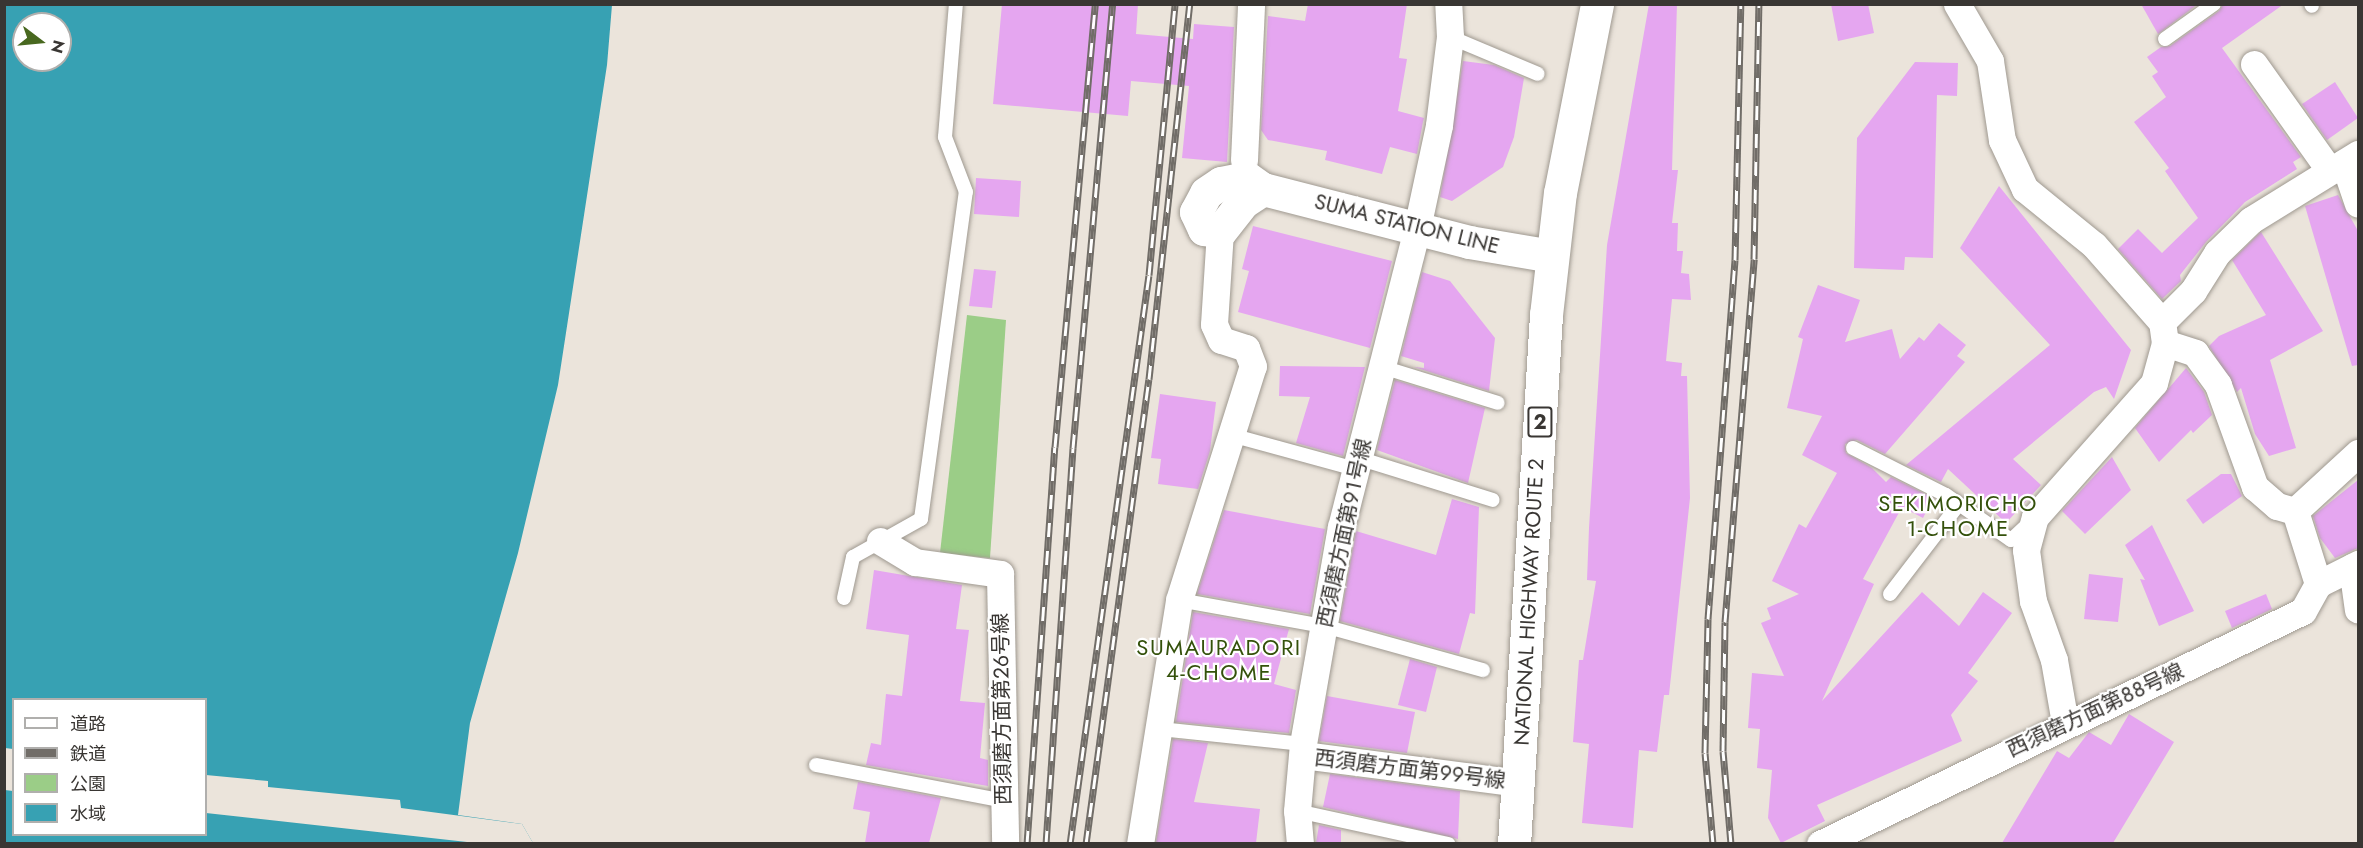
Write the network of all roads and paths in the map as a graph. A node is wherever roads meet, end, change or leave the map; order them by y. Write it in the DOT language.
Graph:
graph roads {
  1 [pos="956,4"];
  2 [pos="1251,4"];
  3 [pos="1448,4"];
  4 [pos="1597,4"];
  5 [pos="1957,4"];
  6 [pos="2214,4"];
  7 [pos="1450,37"];
  8 [pos="2165,39"];
  9 [pos="2254,64"];
  10 [pos="1538,74"];
  11 [pos="1244,160"];
  12 [pos="2344,163"];
  13 [pos="2358,204"];
  14 [pos="1417,228"];
  15 [pos="1220,231"];
  16 [pos="1552,256"];
  17 [pos="2164,332"];
  18 [pos="1382,367"];
  19 [pos="1498,403"];
  20 [pos="1231,435"];
  21 [pos="1853,448"];
  22 [pos="2358,453"];
  23 [pos="1357,464"];
  24 [pos="1492,500"];
  25 [pos="1959,504"];
  26 [pos="2295,511"];
  27 [pos="2035,517"];
  28 [pos="880,541"];
  29 [pos="2355,566"];
  30 [pos="2318,584"];
  31 [pos="1890,594"];
  32 [pos="844,598"];
  33 [pos="1179,600"];
  34 [pos="2358,610"];
  35 [pos="1324,626"];
  36 [pos="1484,670"];
  37 [pos="2065,723"];
  38 [pos="1160,729"];
  39 [pos="1303,750"];
  40 [pos="816,765"];
  41 [pos="1518,783"];
  42 [pos="1004,801"];
  43 [pos="1297,811"];
  44 [pos="1005,843"];
  45 [pos="1140,843"];
  46 [pos="1300,843"];
  47 [pos="1448,843"];
  48 [pos="1514,843"];
  49 [pos="1820,843"];
  1 -- 28 [label="lane"];
  2 -- 11 [label="street"];
  3 -- 7 [label="street, 西須磨方面第９１号線"];
  4 -- 16 [label="main road, NATIONAL HIGHWAY ROUTE 2 / 2"];
  5 -- 17 [label="street"];
  6 -- 8 [label="lane"];
  7 -- 10 [label="lane"];
  7 -- 14 [label="street, 西須磨方面第９１号線"];
  9 -- 12 [label="street"];
  12 -- 13 [label="street"];
  12 -- 17 [label="street"];
  14 -- 15 [label="main road, SUMA STATION LINE"];
  14 -- 16 [label="main road, SUMA STATION LINE"];
  14 -- 18 [label="street, 西須磨方面第９１号線"];
  15 -- 20 [label="street"];
  16 -- 41 [label="main road, NATIONAL HIGHWAY ROUTE 2 / 2"];
  17 -- 26 [label="street"];
  17 -- 27 [label="street"];
  18 -- 19 [label="lane"];
  18 -- 23 [label="street, 西須磨方面第９１号線"];
  20 -- 23 [label="lane"];
  20 -- 33 [label="street"];
  21 -- 25 [label="lane"];
  22 -- 26 [label="street"];
  23 -- 24 [label="lane"];
  23 -- 35 [label="street, 西須磨方面第９１号線"];
  25 -- 27 [label="lane"];
  25 -- 31 [label="lane"];
  26 -- 30 [label="street"];
  27 -- 37 [label="street"];
  28 -- 32 [label="lane"];
  28 -- 42 [label="street, 西須磨方面第２６号線"];
  29 -- 30 [label="street"];
  29 -- 34 [label="street"];
  30 -- 37 [label="street, 西須磨方面第８８号線"];
  33 -- 35 [label="lane"];
  33 -- 38 [label="street"];
  35 -- 36 [label="lane"];
  35 -- 39 [label="street, 西須磨方面第９１号線"];
  37 -- 49 [label="street, 西須磨方面第８８号線"];
  38 -- 39 [label="lane, 西須磨方面第９９号線"];
  38 -- 45 [label="street"];
  39 -- 41 [label="street, 西須磨方面第９９号線"];
  39 -- 43 [label="street, 西須磨方面第９１号線"];
  40 -- 42 [label="lane"];
  41 -- 48 [label="main road, NATIONAL HIGHWAY ROUTE 2 / 2"];
  42 -- 44 [label="street, 西須磨方面第２６号線"];
  43 -- 46 [label="street, 西須磨方面第９１号線"];
  43 -- 47 [label="lane"];
}
